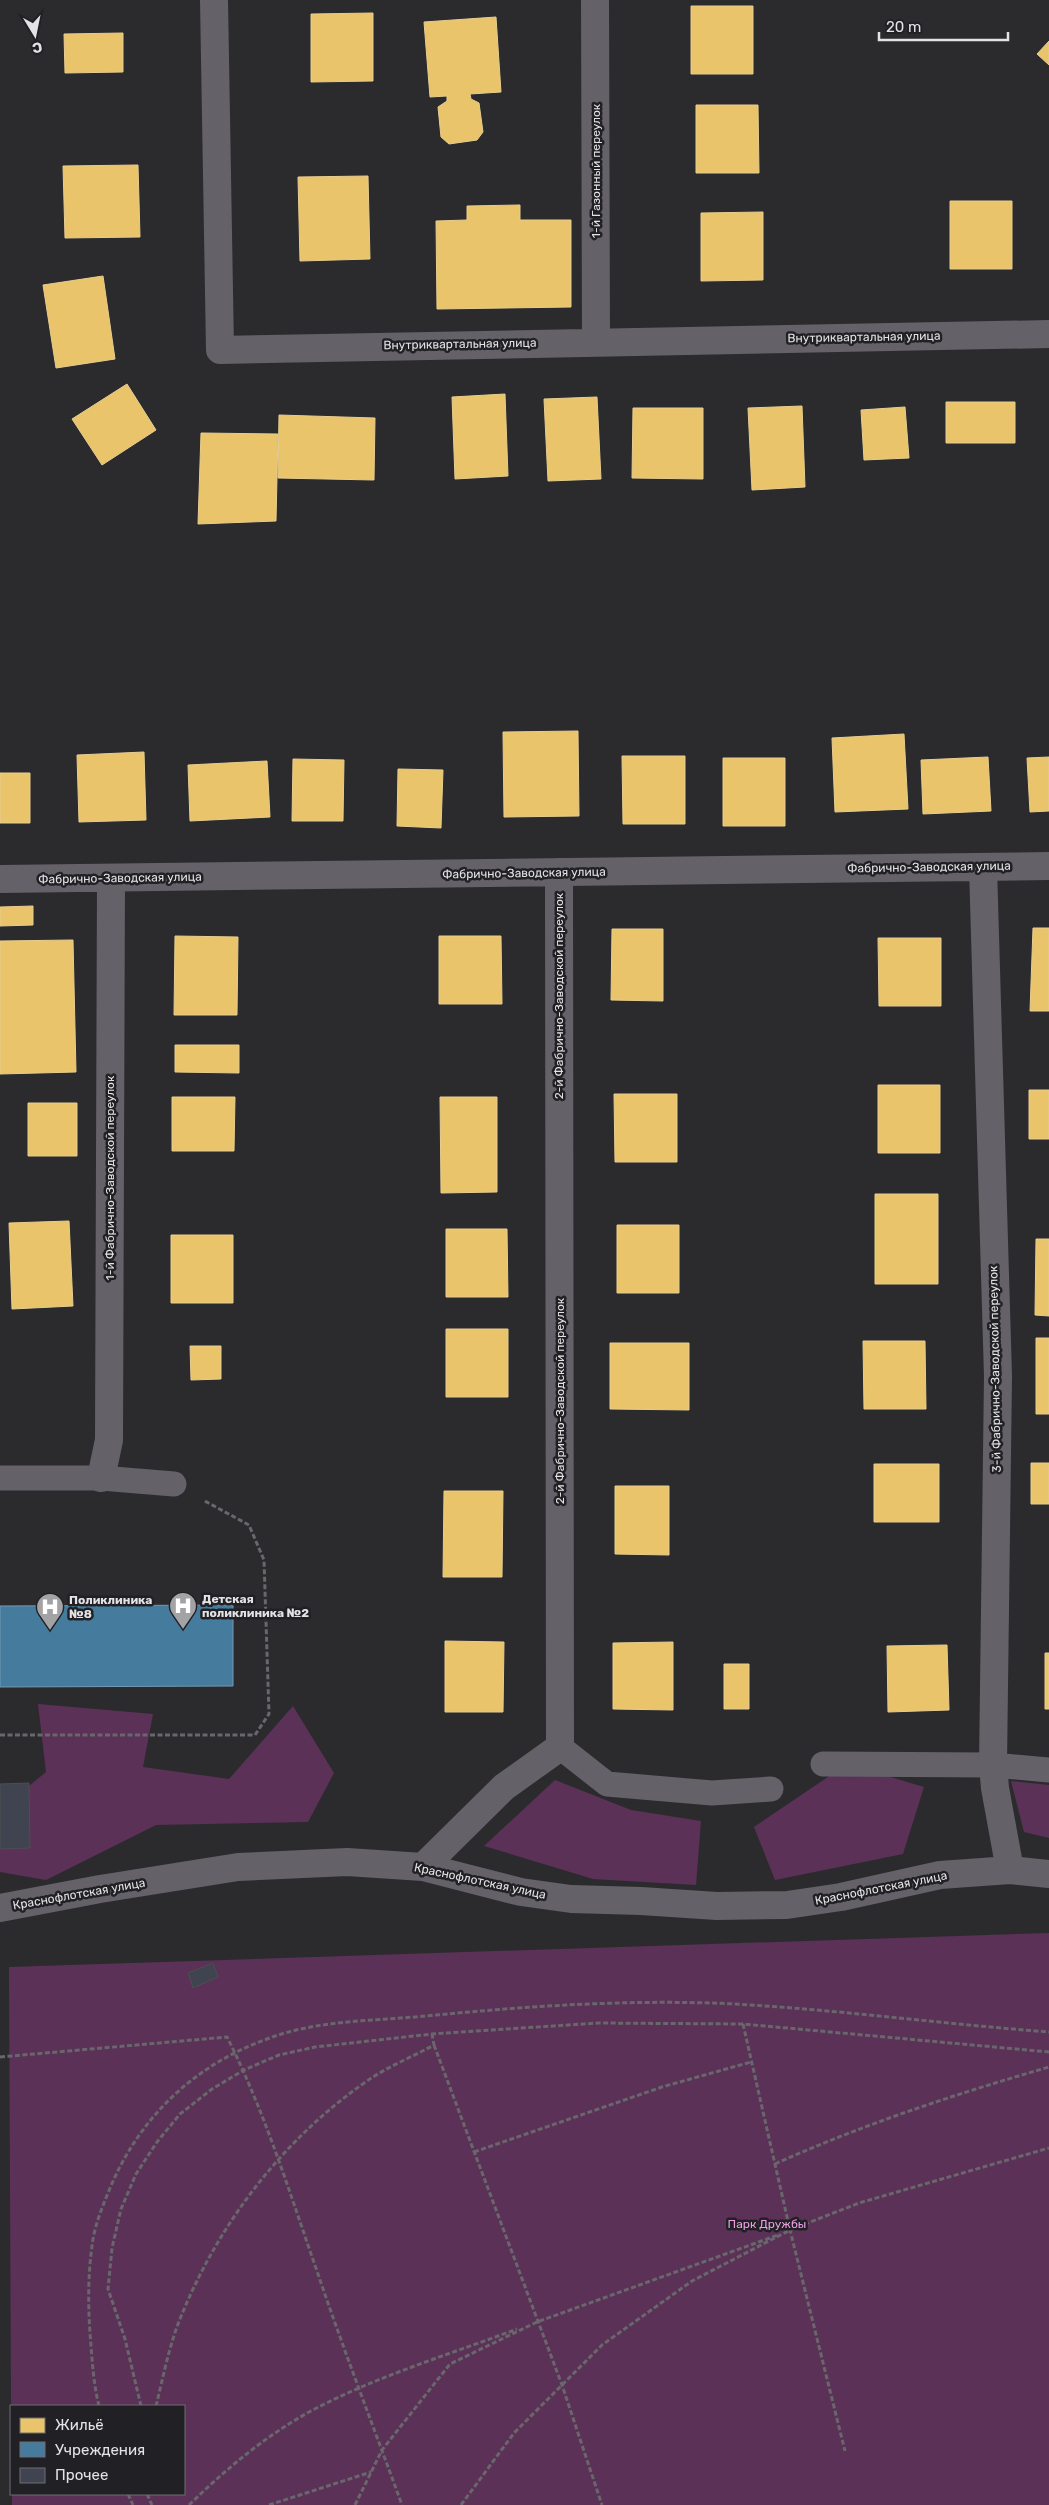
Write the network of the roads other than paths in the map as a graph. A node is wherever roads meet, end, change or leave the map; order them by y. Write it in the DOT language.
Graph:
graph roads {
  1 [pos="214,0"];
  2 [pos="595,0"];
  3 [pos="1049,334"];
  4 [pos="596,341"];
  5 [pos="1049,866"];
  6 [pos="983,867"];
  7 [pos="559,872"];
  8 [pos="111,878"];
  9 [pos="0,880"];
  10 [pos="0,1478"];
  11 [pos="101,1478"];
  12 [pos="174,1484"];
  13 [pos="560,1747"];
  14 [pos="823,1764"];
  15 [pos="994,1765"];
  16 [pos="1049,1770"];
  17 [pos="771,1789"];
  18 [pos="422,1868"];
  19 [pos="1010,1870"];
  20 [pos="1049,1874"];
  21 [pos="0,1908"];
  1 -- 4 [label="street, Внутриквартальная улица"];
  2 -- 4 [label="street, 1-й Газонный переулок"];
  3 -- 4 [label="street, Внутриквартальная улица"];
  5 -- 6 [label="street, Фабрично-Заводская улица"];
  6 -- 7 [label="street, Фабрично-Заводская улица"];
  6 -- 15 [label="street, 3-й Фабрично-Заводской переулок"];
  7 -- 8 [label="street, Фабрично-Заводская улица"];
  7 -- 13 [label="street, 2-й Фабрично-Заводской переулок"];
  8 -- 9 [label="street, Фабрично-Заводская улица"];
  8 -- 11 [label="street, 1-й Фабрично-Заводской переулок"];
  10 -- 11 [label="lane"];
  11 -- 12 [label="lane"];
  13 -- 17 [label="lane"];
  13 -- 18 [label="street"];
  14 -- 15 [label="lane"];
  15 -- 16 [label="lane"];
  15 -- 19 [label="street, 3-й Фабрично-Заводской переулок"];
  18 -- 19 [label="street, Краснофлотская улица"];
  18 -- 21 [label="street, Краснофлотская улица"];
  19 -- 20 [label="street, Краснофлотская улица"];
}
